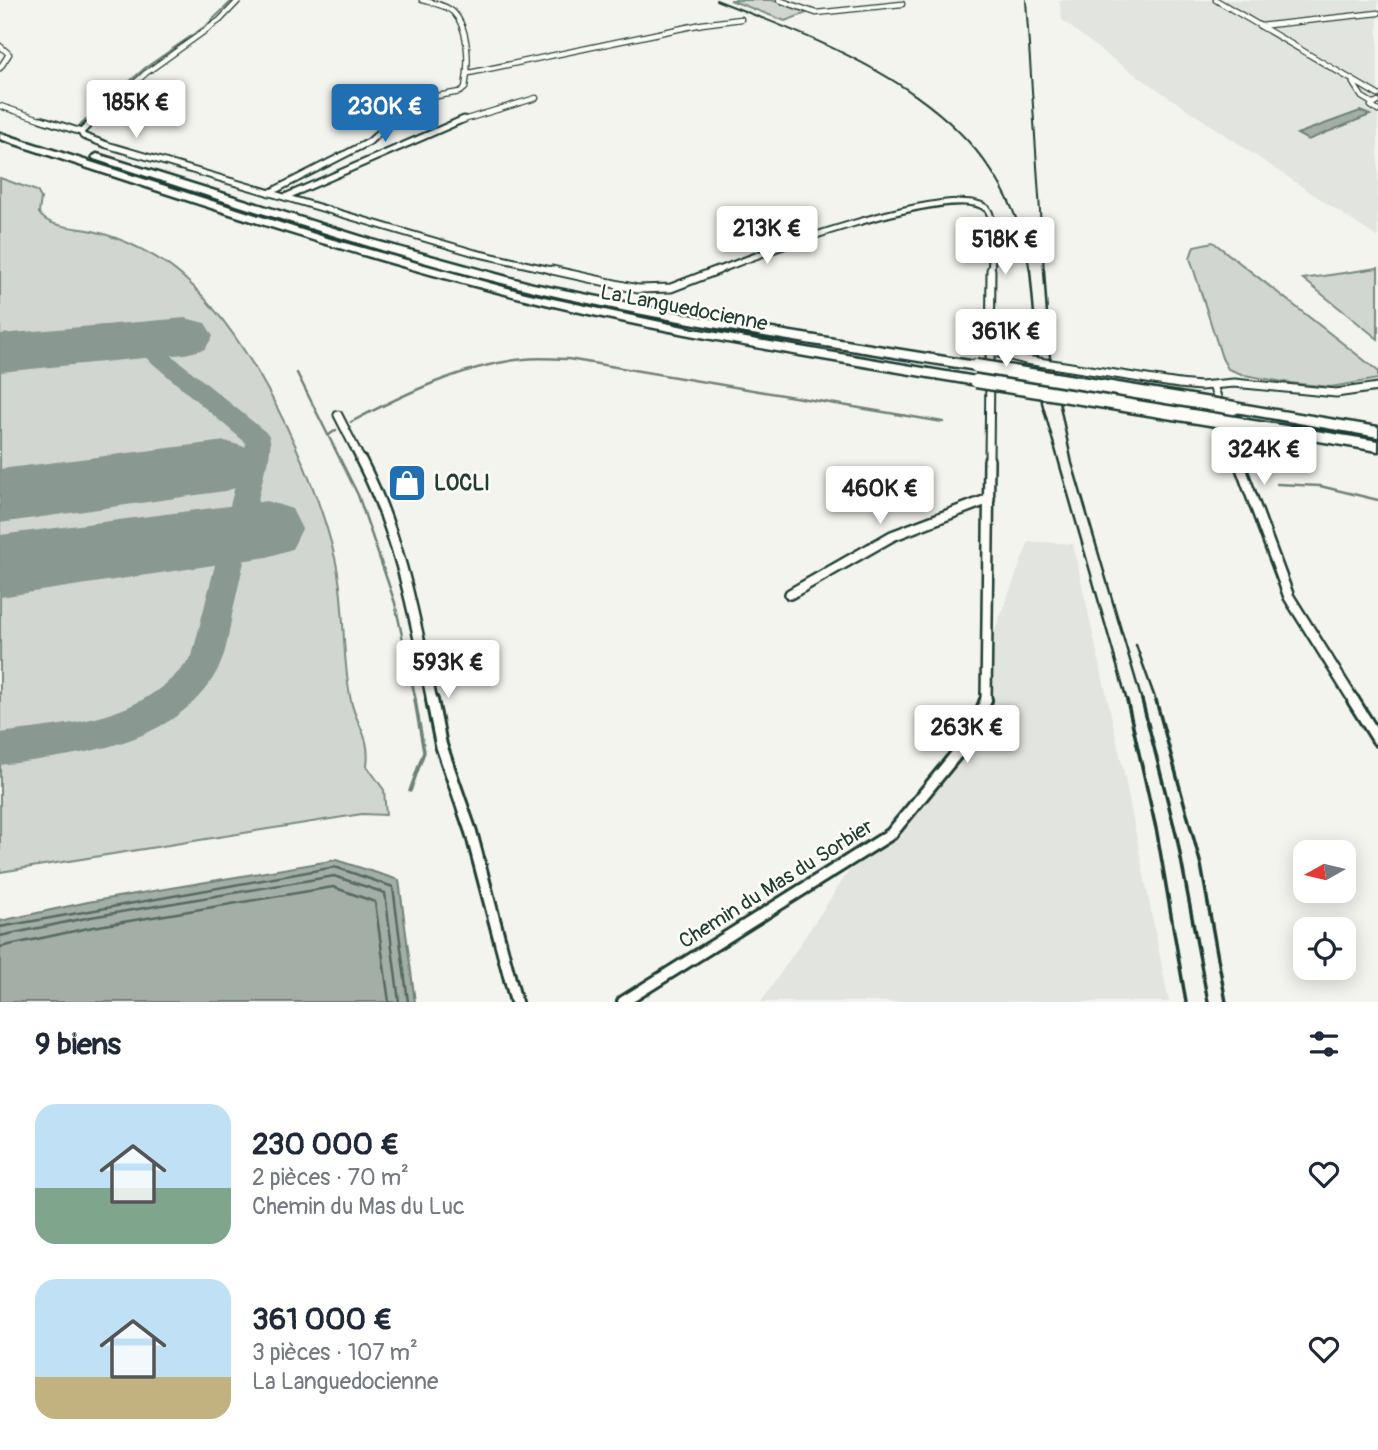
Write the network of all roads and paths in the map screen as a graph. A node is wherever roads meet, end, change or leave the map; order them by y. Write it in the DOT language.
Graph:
graph roads {
  1 [pos="239,0"];
  2 [pos="422,0"];
  3 [pos="779,0"];
  4 [pos="1216,0"];
  5 [pos="902,4"];
  6 [pos="1378,13"];
  7 [pos="741,19"];
  8 [pos="1259,26"];
  9 [pos="0,46"];
  10 [pos="0,68"];
  11 [pos="469,72"];
  12 [pos="1349,78"];
  13 [pos="1378,95"];
  14 [pos="536,98"];
  15 [pos="1374,104"];
  16 [pos="0,106"];
  17 [pos="1378,111"];
  18 [pos="0,126"];
  19 [pos="81,132"];
  20 [pos="0,136"];
  21 [pos="0,147"];
  22 [pos="93,166"];
  23 [pos="269,192"];
  24 [pos="285,197"];
  25 [pos="991,351"];
  26 [pos="1213,385"];
  27 [pos="1378,387"];
  28 [pos="338,415"];
  29 [pos="1378,432"];
  30 [pos="1378,446"];
  31 [pos="989,499"];
  32 [pos="790,594"];
  33 [pos="1378,740"];
  34 [pos="516,1002"];
  35 [pos="624,1002"];
  1 -- 19 [label="street"];
  2 -- 11 [label="street"];
  3 -- 5 [label="street"];
  4 -- 8 [label="street"];
  6 -- 8 [label="street"];
  7 -- 11 [label="street"];
  8 -- 12 [label="street"];
  9 -- 10 [label="street"];
  11 -- 23 [label="street"];
  12 -- 13 [label="street"];
  12 -- 15 [label="street"];
  14 -- 24 [label="street"];
  15 -- 17 [label="street"];
  16 -- 19 [label="street, Chemin du Mas du Sorbier"];
  18 -- 29 [label="highway, La Languedocienne, bridge"];
  19 -- 23 [label="street, Chemin du Mas du Sorbier"];
  20 -- 22 [label="highway, La Languedocienne"];
  21 -- 22 [label="highway"];
  22 -- 30 [label="highway, La Languedocienne, bridge"];
  23 -- 24 [label="street, Chemin du Mas du Sorbier"];
  24 -- 25 [label="street, Chemin du Mas du Sorbier"];
  25 -- 26 [label="street, bridge"];
  25 -- 31 [label="street, Chemin du Mas du Sorbier"];
  26 -- 27 [label="street"];
  26 -- 33 [label="street"];
  28 -- 34 [label="street"];
  31 -- 32 [label="street"];
  31 -- 35 [label="street, Chemin du Mas du Sorbier"];
}
